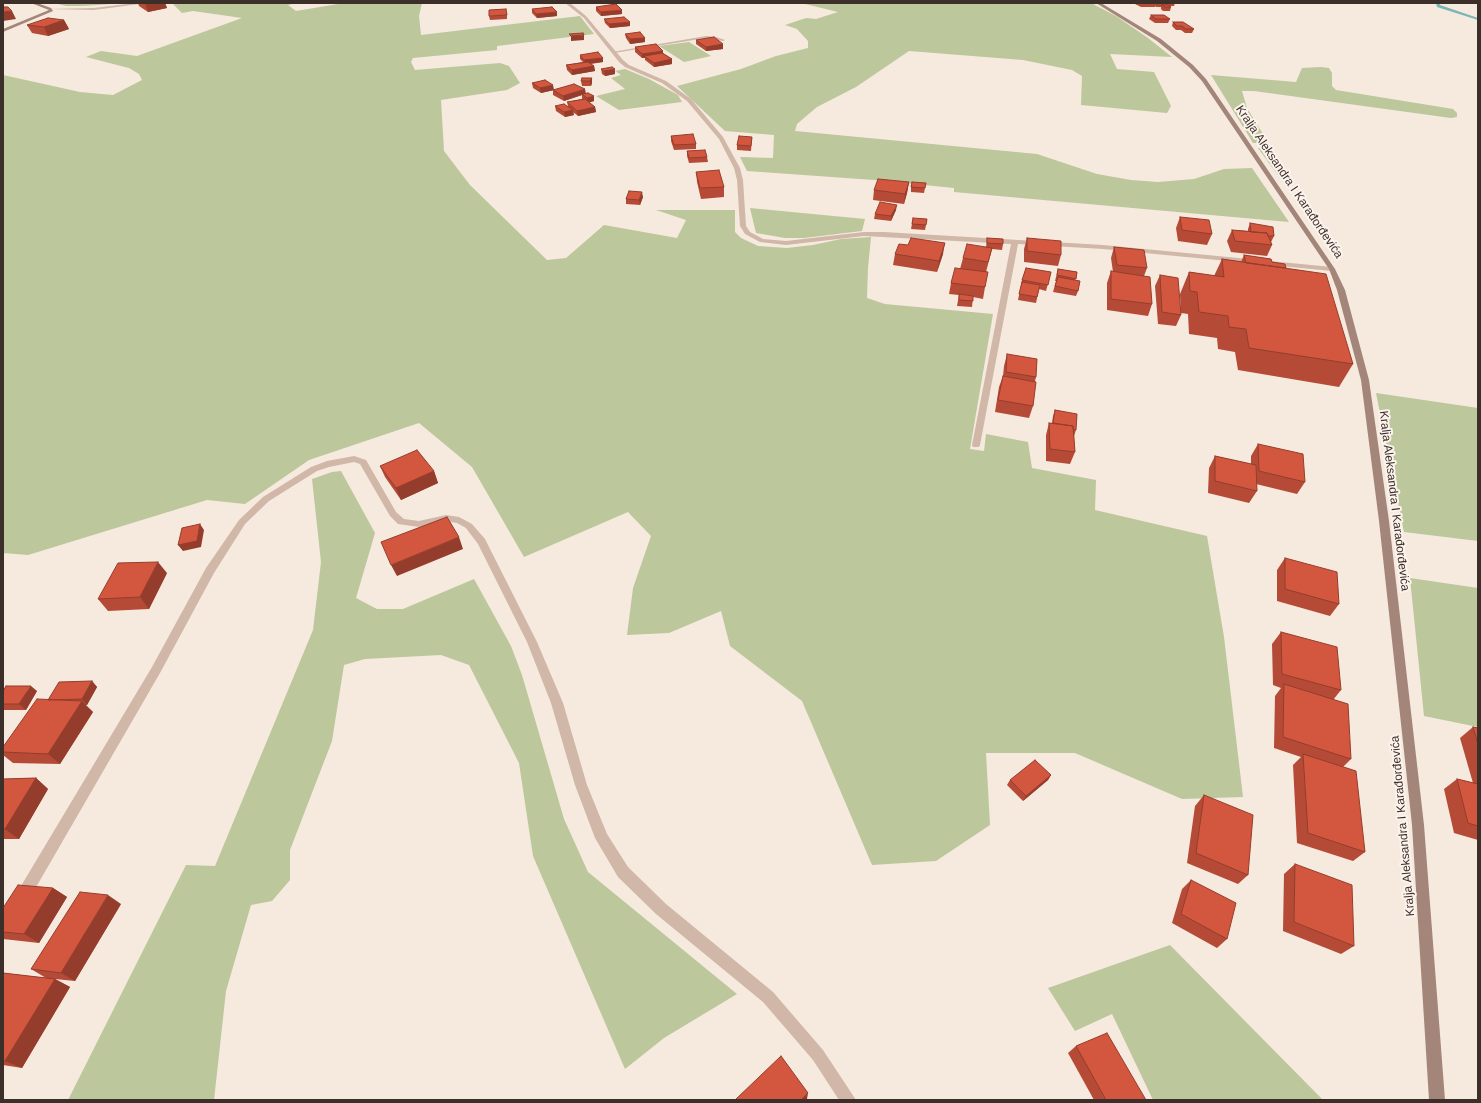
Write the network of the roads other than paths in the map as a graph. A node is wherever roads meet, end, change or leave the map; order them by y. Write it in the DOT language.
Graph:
graph roads {
  1 [pos="33,3"];
  2 [pos="145,3"];
  3 [pos="567,3"];
  4 [pos="1098,3"];
  5 [pos="50,9"];
  6 [pos="3,31"];
  7 [pos="723,40"];
  8 [pos="614,52"];
  9 [pos="1015,241"];
  10 [pos="1332,269"];
  11 [pos="976,445"];
  12 [pos="19,903"];
  13 [pos="848,1100"];
  14 [pos="1437,1100"];
  1 -- 5 [label="street"];
  2 -- 5 [label="street"];
  3 -- 8 [label="street"];
  4 -- 10 [label="street, Kralja Aleksandra I Karađorđevića"];
  5 -- 6 [label="street"];
  7 -- 8 [label="street"];
  8 -- 9 [label="street"];
  9 -- 10 [label="street"];
  9 -- 11 [label="street"];
  10 -- 14 [label="street, Kralja Aleksandra I Karađorđevića"];
  12 -- 13 [label="street"];
}
